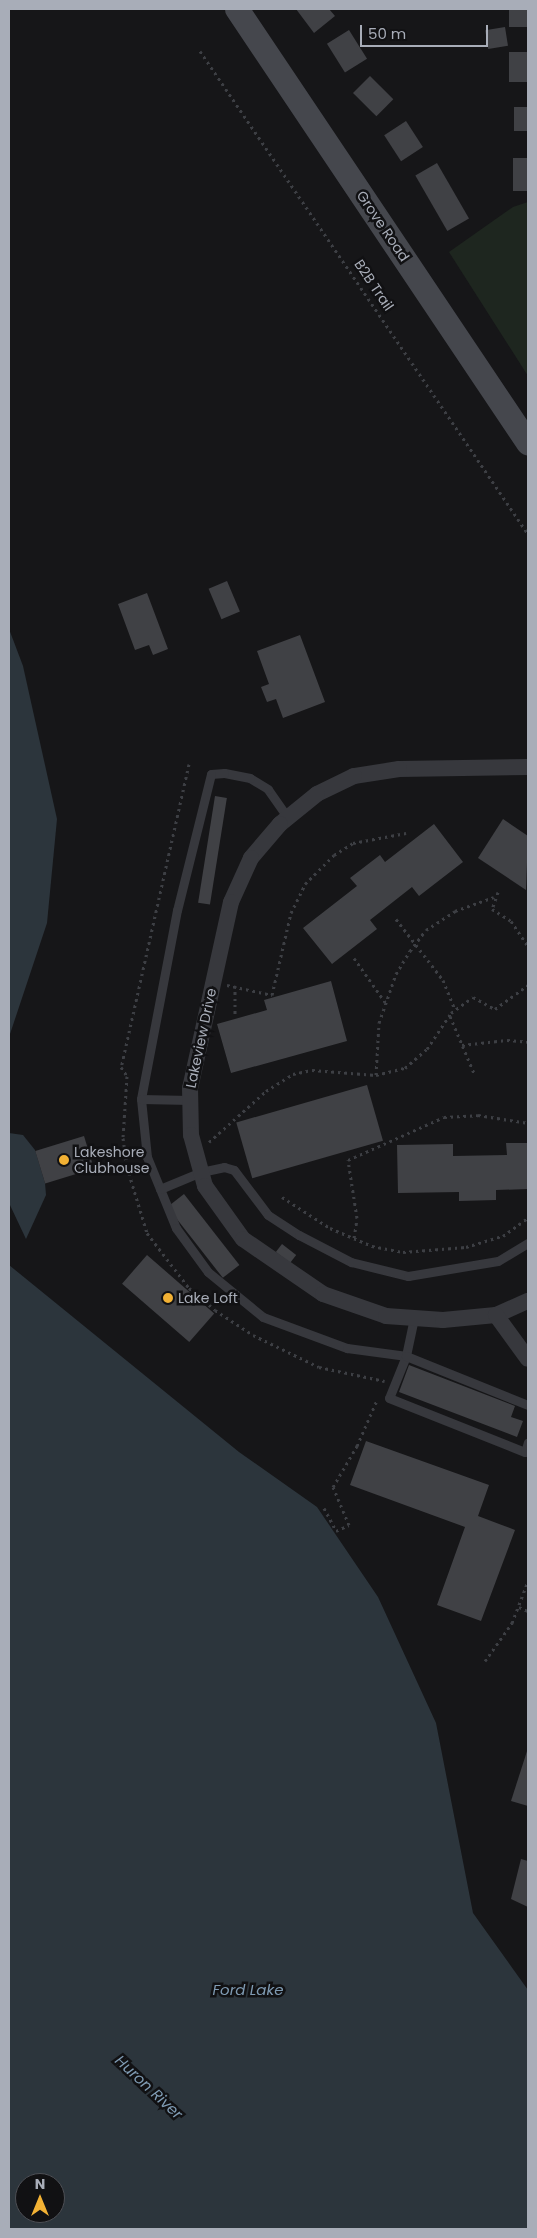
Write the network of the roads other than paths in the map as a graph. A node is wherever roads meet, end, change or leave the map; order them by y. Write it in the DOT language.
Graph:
graph roads {
  1 [pos="237,9"];
  2 [pos="528,444"];
  3 [pos="528,767"];
  4 [pos="288,818"];
  5 [pos="141,1099"];
  6 [pos="190,1100"];
  7 [pos="202,1172"];
  8 [pos="160,1188"];
  9 [pos="528,1243"];
  10 [pos="528,1301"];
  11 [pos="496,1315"];
  12 [pos="414,1318"];
  13 [pos="526,1352"];
  14 [pos="406,1356"];
  15 [pos="528,1405"];
  16 [pos="528,1442"];
  1 -- 2 [label="main road, Grove Road"];
  3 -- 4 [label="street, Lakeview Drive"];
  4 -- 5 [label="lane"];
  4 -- 6 [label="street, Lakeview Drive"];
  5 -- 6 [label="lane"];
  5 -- 8 [label="lane"];
  6 -- 7 [label="street, Lakeview Drive"];
  7 -- 8 [label="lane"];
  7 -- 9 [label="lane"];
  7 -- 12 [label="street, Lakeview Drive"];
  8 -- 14 [label="lane"];
  10 -- 11 [label="street, Lakeview Drive"];
  11 -- 12 [label="street, Lakeview Drive"];
  11 -- 13 [label="street"];
  12 -- 14 [label="lane"];
  14 -- 15 [label="lane"];
  14 -- 16 [label="lane"];
}
